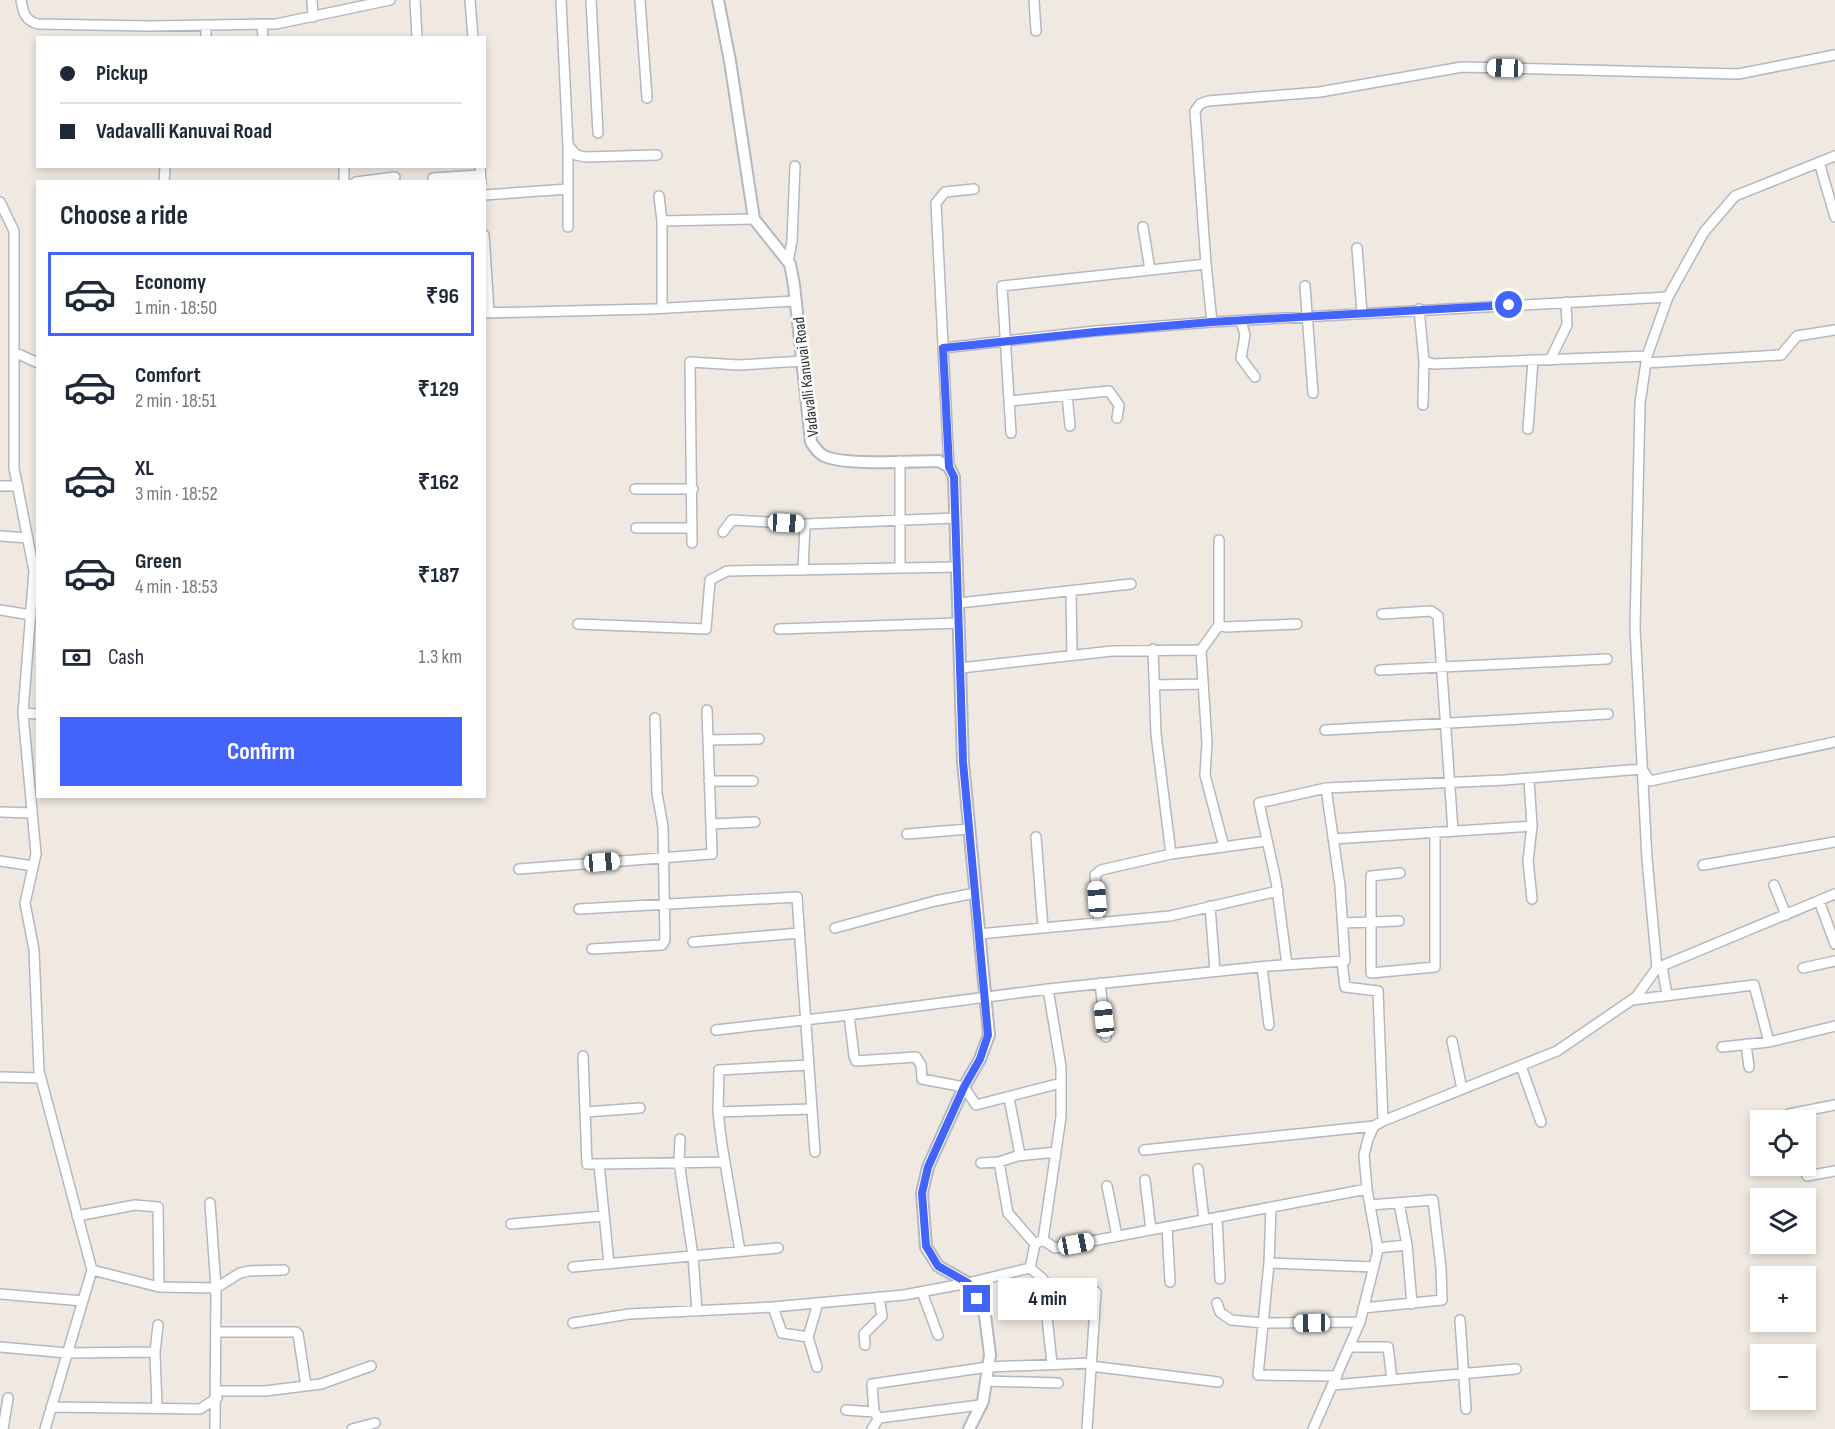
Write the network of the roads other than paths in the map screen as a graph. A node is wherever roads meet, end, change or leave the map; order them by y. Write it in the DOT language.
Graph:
graph roads {
  1 [pos="21,0"];
  2 [pos="312,0"];
  3 [pos="341,0"];
  4 [pos="390,0"];
  5 [pos="415,0"];
  6 [pos="470,0"];
  7 [pos="561,0"];
  8 [pos="591,0"];
  9 [pos="640,0"];
  10 [pos="718,0"];
  11 [pos="1034,0"];
  12 [pos="342,10"];
  13 [pos="314,17"];
  14 [pos="262,24"];
  15 [pos="206,25"];
  16 [pos="169,26"];
  17 [pos="1036,31"];
  18 [pos="169,36"];
  19 [pos="207,36"];
  20 [pos="263,36"];
  21 [pos="417,36"];
  22 [pos="473,36"];
  23 [pos="1835,55"];
  24 [pos="647,98"];
  25 [pos="598,133"];
  26 [pos="568,145"];
  27 [pos="657,155"];
  28 [pos="1835,156"];
  29 [pos="1819,162"];
  30 [pos="795,166"];
  31 [pos="480,174"];
  32 [pos="395,177"];
  33 [pos="433,178"];
  34 [pos="372,180"];
  35 [pos="568,189"];
  36 [pos="974,189"];
  37 [pos="486,195"];
  38 [pos="659,196"];
  39 [pos="0,202"];
  40 [pos="1835,217"];
  41 [pos="754,219"];
  42 [pos="662,222"];
  43 [pos="1143,226"];
  44 [pos="568,227"];
  45 [pos="1357,248"];
  46 [pos="788,262"];
  47 [pos="1206,264"];
  48 [pos="1150,270"];
  49 [pos="1305,286"];
  50 [pos="486,287"];
  51 [pos="1668,297"];
  52 [pos="796,302"];
  53 [pos="1566,302"];
  54 [pos="662,308"];
  55 [pos="1419,309"];
  56 [pos="487,313"];
  57 [pos="1362,313"];
  58 [pos="1308,316"];
  59 [pos="1241,321"];
  60 [pos="1212,322"];
  61 [pos="1835,330"];
  62 [pos="1005,342"];
  63 [pos="943,348"];
  64 [pos="14,352"];
  65 [pos="1533,360"];
  66 [pos="1550,360"];
  67 [pos="1646,360"];
  68 [pos="803,361"];
  69 [pos="1424,361"];
  70 [pos="36,362"];
  71 [pos="1255,377"];
  72 [pos="1313,393"];
  73 [pos="1067,395"];
  74 [pos="1010,401"];
  75 [pos="1424,405"];
  76 [pos="1117,418"];
  77 [pos="1070,426"];
  78 [pos="1528,429"];
  79 [pos="1011,433"];
  80 [pos="900,461"];
  81 [pos="949,467"];
  82 [pos="0,486"];
  83 [pos="18,486"];
  84 [pos="635,489"];
  85 [pos="693,489"];
  86 [pos="956,518"];
  87 [pos="899,520"];
  88 [pos="805,524"];
  89 [pos="636,528"];
  90 [pos="692,528"];
  91 [pos="723,532"];
  92 [pos="0,536"];
  93 [pos="28,538"];
  94 [pos="1219,540"];
  95 [pos="692,543"];
  96 [pos="957,567"];
  97 [pos="900,568"];
  98 [pos="803,570"];
  99 [pos="1131,584"];
  100 [pos="1071,591"];
  101 [pos="959,603"];
  102 [pos="0,610"];
  103 [pos="1382,614"];
  104 [pos="31,615"];
  105 [pos="959,623"];
  106 [pos="578,624"];
  107 [pos="1297,624"];
  108 [pos="1219,625"];
  109 [pos="779,629"];
  110 [pos="1153,650"];
  111 [pos="1201,650"];
  112 [pos="1072,655"];
  113 [pos="1607,659"];
  114 [pos="1441,667"];
  115 [pos="961,668"];
  116 [pos="1380,670"];
  117 [pos="1203,684"];
  118 [pos="1154,685"];
  119 [pos="707,710"];
  120 [pos="22,713"];
  121 [pos="36,714"];
  122 [pos="1608,714"];
  123 [pos="655,718"];
  124 [pos="1446,722"];
  125 [pos="1326,730"];
  126 [pos="759,739"];
  127 [pos="708,740"];
  128 [pos="1835,742"];
  129 [pos="1642,769"];
  130 [pos="1529,779"];
  131 [pos="709,781"];
  132 [pos="753,781"];
  133 [pos="1450,782"];
  134 [pos="1326,788"];
  135 [pos="0,812"];
  136 [pos="32,813"];
  137 [pos="755,822"];
  138 [pos="711,824"];
  139 [pos="1532,826"];
  140 [pos="969,830"];
  141 [pos="1453,831"];
  142 [pos="1435,832"];
  143 [pos="907,834"];
  144 [pos="1036,837"];
  145 [pos="1333,839"];
  146 [pos="1267,841"];
  147 [pos="1835,842"];
  148 [pos="1224,847"];
  149 [pos="1171,854"];
  150 [pos="664,857"];
  151 [pos="0,861"];
  152 [pos="1703,865"];
  153 [pos="33,866"];
  154 [pos="519,869"];
  155 [pos="1401,873"];
  156 [pos="1774,885"];
  157 [pos="1278,891"];
  158 [pos="975,894"];
  159 [pos="1835,894"];
  160 [pos="1532,899"];
  161 [pos="1819,901"];
  162 [pos="665,904"];
  163 [pos="1210,906"];
  164 [pos="579,909"];
  165 [pos="1786,915"];
  166 [pos="1399,921"];
  167 [pos="1099,922"];
  168 [pos="1371,922"];
  169 [pos="1343,923"];
  170 [pos="835,928"];
  171 [pos="1043,928"];
  172 [pos="799,933"];
  173 [pos="978,934"];
  174 [pos="693,942"];
  175 [pos="1835,944"];
  176 [pos="591,949"];
  177 [pos="1342,961"];
  178 [pos="1835,961"];
  179 [pos="1287,965"];
  180 [pos="1262,966"];
  181 [pos="1660,967"];
  182 [pos="1803,968"];
  183 [pos="1215,971"];
  184 [pos="1100,982"];
  185 [pos="1048,989"];
  186 [pos="1667,995"];
  187 [pos="985,997"];
  188 [pos="1632,1000"];
  189 [pos="849,1016"];
  190 [pos="806,1020"];
  191 [pos="1269,1025"];
  192 [pos="1835,1026"];
  193 [pos="716,1030"];
  194 [pos="1106,1037"];
  195 [pos="1452,1041"];
  196 [pos="1769,1042"];
  197 [pos="1746,1044"];
  198 [pos="1722,1047"];
  199 [pos="583,1056"];
  200 [pos="809,1065"];
  201 [pos="1521,1066"];
  202 [pos="1749,1067"];
  203 [pos="0,1077"];
  204 [pos="41,1078"];
  205 [pos="1061,1083"];
  206 [pos="964,1087"];
  207 [pos="1462,1089"];
  208 [pos="1009,1098"];
  209 [pos="1835,1105"];
  210 [pos="640,1108"];
  211 [pos="811,1109"];
  212 [pos="1809,1110"];
  213 [pos="585,1112"];
  214 [pos="718,1112"];
  215 [pos="1383,1121"];
  216 [pos="1541,1122"];
  217 [pos="1374,1126"];
  218 [pos="680,1139"];
  219 [pos="1144,1150"];
  220 [pos="815,1152"];
  221 [pos="1056,1152"];
  222 [pos="1020,1155"];
  223 [pos="679,1162"];
  224 [pos="725,1162"];
  225 [pos="999,1162"];
  226 [pos="981,1163"];
  227 [pos="599,1164"];
  228 [pos="1198,1169"];
  229 [pos="1835,1171"];
  230 [pos="1816,1174"];
  231 [pos="1145,1180"];
  232 [pos="1107,1186"];
  233 [pos="1367,1189"];
  234 [pos="210,1203"];
  235 [pos="1399,1203"];
  236 [pos="1370,1205"];
  237 [pos="1271,1207"];
  238 [pos="77,1216"];
  239 [pos="603,1216"];
  240 [pos="1217,1217"];
  241 [pos="1204,1220"];
  242 [pos="511,1224"];
  243 [pos="1167,1227"];
  244 [pos="1151,1230"];
  245 [pos="1117,1236"];
  246 [pos="1039,1242"];
  247 [pos="1407,1245"];
  248 [pos="778,1248"];
  249 [pos="1377,1248"];
  250 [pos="740,1251"];
  251 [pos="693,1256"];
  252 [pos="1269,1263"];
  253 [pos="609,1264"];
  254 [pos="573,1267"];
  255 [pos="1030,1268"];
  256 [pos="1373,1268"];
  257 [pos="92,1270"];
  258 [pos="284,1270"];
  259 [pos="1220,1279"];
  260 [pos="1170,1282"];
  261 [pos="968,1283"];
  262 [pos="159,1287"];
  263 [pos="216,1288"];
  264 [pos="922,1292"];
  265 [pos="1096,1292"];
  266 [pos="0,1294"];
  267 [pos="879,1297"];
  268 [pos="83,1301"];
  269 [pos="818,1303"];
  270 [pos="1217,1303"];
  271 [pos="1412,1304"];
  272 [pos="773,1306"];
  273 [pos="1364,1308"];
  274 [pos="697,1311"];
  275 [pos="1460,1320"];
  276 [pos="1360,1322"];
  277 [pos="573,1323"];
  278 [pos="1264,1323"];
  279 [pos="158,1325"];
  280 [pos="217,1332"];
  281 [pos="938,1335"];
  282 [pos="808,1337"];
  283 [pos="865,1345"];
  284 [pos="0,1347"];
  285 [pos="1349,1347"];
  286 [pos="155,1352"];
  287 [pos="67,1353"];
  288 [pos="1052,1364"];
  289 [pos="1091,1364"];
  290 [pos="371,1365"];
  291 [pos="817,1367"];
  292 [pos="988,1367"];
  293 [pos="1516,1369"];
  294 [pos="1463,1374"];
  295 [pos="1335,1380"];
  296 [pos="1392,1380"];
  297 [pos="986,1381"];
  298 [pos="1218,1382"];
  299 [pos="1058,1383"];
  300 [pos="306,1386"];
  301 [pos="217,1395"];
  302 [pos="8,1398"];
  303 [pos="980,1405"];
  304 [pos="51,1407"];
  305 [pos="157,1408"];
  306 [pos="1466,1409"];
  307 [pos="846,1410"];
  308 [pos="876,1415"];
  309 [pos="375,1423"];
  310 [pos="3,1429"];
  311 [pos="45,1429"];
  312 [pos="215,1429"];
  313 [pos="352,1429"];
  314 [pos="872,1429"];
  315 [pos="969,1429"];
  316 [pos="1087,1429"];
  317 [pos="1313,1429"];
  1 -- 16 [label="street"];
  2 -- 13 [label="street"];
  3 -- 12 [label="street"];
  4 -- 12 [label="street"];
  5 -- 21 [label="street"];
  6 -- 22 [label="street"];
  7 -- 26 [label="street"];
  8 -- 25 [label="street"];
  9 -- 24 [label="street"];
  10 -- 41 [label="street, Vadavalli Kanuvai Road"];
  11 -- 17 [label="street"];
  12 -- 13 [label="street"];
  13 -- 14 [label="street"];
  14 -- 15 [label="street"];
  14 -- 20 [label="street"];
  15 -- 16 [label="street"];
  15 -- 19 [label="street"];
  16 -- 18 [label="street"];
  23 -- 47 [label="street"];
  26 -- 27 [label="street"];
  26 -- 35 [label="street"];
  28 -- 29 [label="street"];
  29 -- 40 [label="street"];
  29 -- 51 [label="street"];
  30 -- 46 [label="street"];
  31 -- 33 [label="street"];
  32 -- 34 [label="street"];
  35 -- 37 [label="street"];
  35 -- 44 [label="street"];
  36 -- 63 [label="street"];
  38 -- 42 [label="street"];
  39 -- 64 [label="street"];
  41 -- 42 [label="street"];
  41 -- 46 [label="street, Vadavalli Kanuvai Road"];
  42 -- 54 [label="street"];
  43 -- 48 [label="street"];
  45 -- 57 [label="street"];
  46 -- 52 [label="street, Vadavalli Kanuvai Road"];
  47 -- 48 [label="street"];
  47 -- 60 [label="street"];
  48 -- 62 [label="street"];
  49 -- 58 [label="street"];
  50 -- 56 [label="street"];
  51 -- 53 [label="street"];
  51 -- 67 [label="street"];
  52 -- 54 [label="street"];
  52 -- 68 [label="street, Vadavalli Kanuvai Road"];
  53 -- 55 [label="street"];
  53 -- 66 [label="street"];
  54 -- 56 [label="street"];
  55 -- 57 [label="street"];
  55 -- 69 [label="street"];
  57 -- 58 [label="street"];
  58 -- 59 [label="street"];
  58 -- 72 [label="street"];
  59 -- 60 [label="street"];
  59 -- 71 [label="street"];
  60 -- 62 [label="street"];
  61 -- 67 [label="street"];
  62 -- 63 [label="street"];
  62 -- 74 [label="street"];
  63 -- 81 [label="street"];
  64 -- 70 [label="street"];
  64 -- 83 [label="street"];
  65 -- 66 [label="street"];
  65 -- 69 [label="street"];
  65 -- 78 [label="street"];
  66 -- 67 [label="street"];
  67 -- 129 [label="street"];
  68 -- 80 [label="street, Vadavalli Kanuvai Road"];
  68 -- 85 [label="street"];
  69 -- 75 [label="street"];
  73 -- 74 [label="street"];
  73 -- 76 [label="street"];
  73 -- 77 [label="street"];
  74 -- 79 [label="street"];
  80 -- 81 [label="street, Vadavalli Kanuvai Road"];
  80 -- 87 [label="street"];
  81 -- 86 [label="street"];
  82 -- 83 [label="street"];
  83 -- 93 [label="street"];
  84 -- 85 [label="street"];
  85 -- 90 [label="street"];
  86 -- 87 [label="street"];
  86 -- 96 [label="street"];
  87 -- 88 [label="street"];
  87 -- 97 [label="street"];
  88 -- 91 [label="street"];
  88 -- 98 [label="street"];
  89 -- 90 [label="street"];
  90 -- 95 [label="street"];
  92 -- 93 [label="street"];
  93 -- 104 [label="street"];
  94 -- 108 [label="street"];
  96 -- 97 [label="street"];
  96 -- 101 [label="street"];
  97 -- 98 [label="street"];
  98 -- 106 [label="street"];
  99 -- 100 [label="street"];
  100 -- 101 [label="street"];
  100 -- 112 [label="street"];
  101 -- 105 [label="street"];
  102 -- 104 [label="street"];
  103 -- 114 [label="street"];
  104 -- 120 [label="street"];
  105 -- 109 [label="street"];
  105 -- 115 [label="street"];
  107 -- 108 [label="street"];
  108 -- 111 [label="street"];
  110 -- 111 [label="street"];
  110 -- 112 [label="street"];
  110 -- 118 [label="street"];
  111 -- 117 [label="street"];
  112 -- 115 [label="street"];
  113 -- 114 [label="street"];
  114 -- 116 [label="street"];
  114 -- 124 [label="street"];
  115 -- 140 [label="street"];
  117 -- 118 [label="street"];
  117 -- 148 [label="street"];
  118 -- 149 [label="street"];
  119 -- 127 [label="street"];
  120 -- 121 [label="street"];
  120 -- 136 [label="street"];
  122 -- 124 [label="street"];
  123 -- 150 [label="street"];
  124 -- 125 [label="street"];
  124 -- 133 [label="street"];
  126 -- 127 [label="street"];
  127 -- 131 [label="street"];
  128 -- 129 [label="street"];
  129 -- 130 [label="street"];
  129 -- 181 [label="street"];
  130 -- 133 [label="street"];
  130 -- 139 [label="street"];
  131 -- 132 [label="street"];
  131 -- 138 [label="street"];
  133 -- 134 [label="street"];
  133 -- 141 [label="street"];
  134 -- 145 [label="street"];
  134 -- 146 [label="street"];
  135 -- 136 [label="street"];
  136 -- 153 [label="street"];
  137 -- 138 [label="street"];
  138 -- 150 [label="street"];
  139 -- 141 [label="street"];
  139 -- 160 [label="street"];
  140 -- 143 [label="street"];
  140 -- 158 [label="street"];
  141 -- 142 [label="street"];
  142 -- 145 [label="street"];
  142 -- 168 [label="street"];
  144 -- 171 [label="street"];
  145 -- 169 [label="street"];
  146 -- 148 [label="street"];
  146 -- 157 [label="street"];
  147 -- 152 [label="street"];
  148 -- 149 [label="street"];
  149 -- 167 [label="street"];
  150 -- 154 [label="street"];
  150 -- 162 [label="street"];
  151 -- 153 [label="street"];
  153 -- 204 [label="street"];
  155 -- 168 [label="street"];
  156 -- 165 [label="street"];
  157 -- 163 [label="street"];
  157 -- 179 [label="street"];
  158 -- 170 [label="street"];
  158 -- 173 [label="street"];
  159 -- 161 [label="street"];
  161 -- 165 [label="street"];
  161 -- 175 [label="street"];
  162 -- 164 [label="street"];
  162 -- 172 [label="street"];
  162 -- 176 [label="street"];
  163 -- 167 [label="street"];
  163 -- 183 [label="street"];
  165 -- 181 [label="street"];
  166 -- 168 [label="street"];
  167 -- 171 [label="street"];
  168 -- 169 [label="street"];
  169 -- 177 [label="street"];
  171 -- 173 [label="street"];
  172 -- 174 [label="street"];
  172 -- 190 [label="street"];
  173 -- 187 [label="street"];
  177 -- 179 [label="street"];
  177 -- 215 [label="street"];
  178 -- 182 [label="street"];
  179 -- 180 [label="street"];
  180 -- 183 [label="street"];
  180 -- 191 [label="street"];
  181 -- 186 [label="street"];
  181 -- 188 [label="street"];
  183 -- 184 [label="street"];
  184 -- 185 [label="street"];
  184 -- 194 [label="street"];
  185 -- 187 [label="street"];
  185 -- 205 [label="street"];
  186 -- 188 [label="street"];
  186 -- 196 [label="street"];
  187 -- 189 [label="street"];
  187 -- 206 [label="street"];
  188 -- 201 [label="street"];
  189 -- 190 [label="street"];
  189 -- 206 [label="street"];
  190 -- 193 [label="street"];
  190 -- 200 [label="street"];
  192 -- 196 [label="street"];
  195 -- 207 [label="street"];
  196 -- 197 [label="street"];
  197 -- 198 [label="street"];
  197 -- 202 [label="street"];
  199 -- 213 [label="street"];
  200 -- 211 [label="street"];
  200 -- 214 [label="street"];
  201 -- 207 [label="street"];
  201 -- 216 [label="street"];
  203 -- 204 [label="street"];
  204 -- 238 [label="street"];
  205 -- 208 [label="street"];
  205 -- 221 [label="street"];
  206 -- 208 [label="street"];
  206 -- 261 [label="street"];
  207 -- 215 [label="street"];
  208 -- 222 [label="street"];
  209 -- 212 [label="street"];
  210 -- 213 [label="street"];
  211 -- 214 [label="street"];
  211 -- 220 [label="street"];
  213 -- 227 [label="street"];
  214 -- 224 [label="street"];
  215 -- 217 [label="street"];
  217 -- 219 [label="street"];
  217 -- 233 [label="street"];
  218 -- 223 [label="street"];
  221 -- 222 [label="street"];
  221 -- 246 [label="street"];
  222 -- 225 [label="street"];
  223 -- 224 [label="street"];
  223 -- 227 [label="street"];
  223 -- 251 [label="street"];
  224 -- 250 [label="street"];
  225 -- 226 [label="street"];
  225 -- 246 [label="street"];
  227 -- 239 [label="street"];
  228 -- 241 [label="street"];
  229 -- 230 [label="street"];
  231 -- 244 [label="street"];
  232 -- 245 [label="street"];
  233 -- 236 [label="street"];
  233 -- 237 [label="street"];
  234 -- 263 [label="street"];
  235 -- 236 [label="street"];
  235 -- 247 [label="street"];
  235 -- 271 [label="street"];
  236 -- 249 [label="street"];
  237 -- 240 [label="street"];
  237 -- 252 [label="street"];
  238 -- 257 [label="street"];
  238 -- 262 [label="street"];
  239 -- 242 [label="street"];
  239 -- 253 [label="street"];
  240 -- 241 [label="street"];
  240 -- 259 [label="street"];
  241 -- 243 [label="street"];
  243 -- 244 [label="street"];
  243 -- 260 [label="street"];
  244 -- 245 [label="street"];
  245 -- 246 [label="street"];
  246 -- 255 [label="street"];
  247 -- 249 [label="street"];
  247 -- 271 [label="street"];
  248 -- 250 [label="street"];
  249 -- 256 [label="street"];
  250 -- 251 [label="street"];
  251 -- 253 [label="street"];
  251 -- 274 [label="street"];
  252 -- 256 [label="street"];
  252 -- 278 [label="street"];
  253 -- 254 [label="street"];
  255 -- 261 [label="street"];
  255 -- 288 [label="street"];
  256 -- 273 [label="street"];
  257 -- 262 [label="street"];
  257 -- 268 [label="street"];
  258 -- 263 [label="street"];
  261 -- 264 [label="street"];
  261 -- 292 [label="street"];
  262 -- 263 [label="street"];
  263 -- 280 [label="street"];
  264 -- 267 [label="street"];
  264 -- 281 [label="street"];
  265 -- 289 [label="street"];
  266 -- 268 [label="street"];
  267 -- 269 [label="street"];
  267 -- 283 [label="street"];
  268 -- 287 [label="street"];
  269 -- 272 [label="street"];
  269 -- 282 [label="street"];
  270 -- 278 [label="street"];
  271 -- 273 [label="street"];
  272 -- 274 [label="street"];
  272 -- 282 [label="street"];
  273 -- 276 [label="street"];
  274 -- 277 [label="street"];
  275 -- 294 [label="street"];
  276 -- 278 [label="street"];
  276 -- 285 [label="street"];
  278 -- 295 [label="street"];
  279 -- 286 [label="street"];
  280 -- 300 [label="street"];
  280 -- 301 [label="street"];
  282 -- 291 [label="street"];
  284 -- 287 [label="street"];
  285 -- 295 [label="street"];
  285 -- 296 [label="street"];
  286 -- 287 [label="street"];
  286 -- 305 [label="street"];
  287 -- 304 [label="street"];
  288 -- 289 [label="street"];
  288 -- 292 [label="street"];
  289 -- 298 [label="street"];
  289 -- 316 [label="street"];
  290 -- 300 [label="street"];
  292 -- 297 [label="street"];
  292 -- 308 [label="street"];
  293 -- 294 [label="street"];
  294 -- 296 [label="street"];
  294 -- 306 [label="street"];
  295 -- 296 [label="street"];
  295 -- 317 [label="street"];
  297 -- 299 [label="street"];
  297 -- 303 [label="street"];
  300 -- 301 [label="street"];
  301 -- 305 [label="street"];
  301 -- 312 [label="street"];
  302 -- 310 [label="street"];
  303 -- 308 [label="street"];
  303 -- 315 [label="street"];
  304 -- 305 [label="street"];
  304 -- 311 [label="street"];
  307 -- 308 [label="street"];
  308 -- 314 [label="street"];
  309 -- 313 [label="street"];
}
